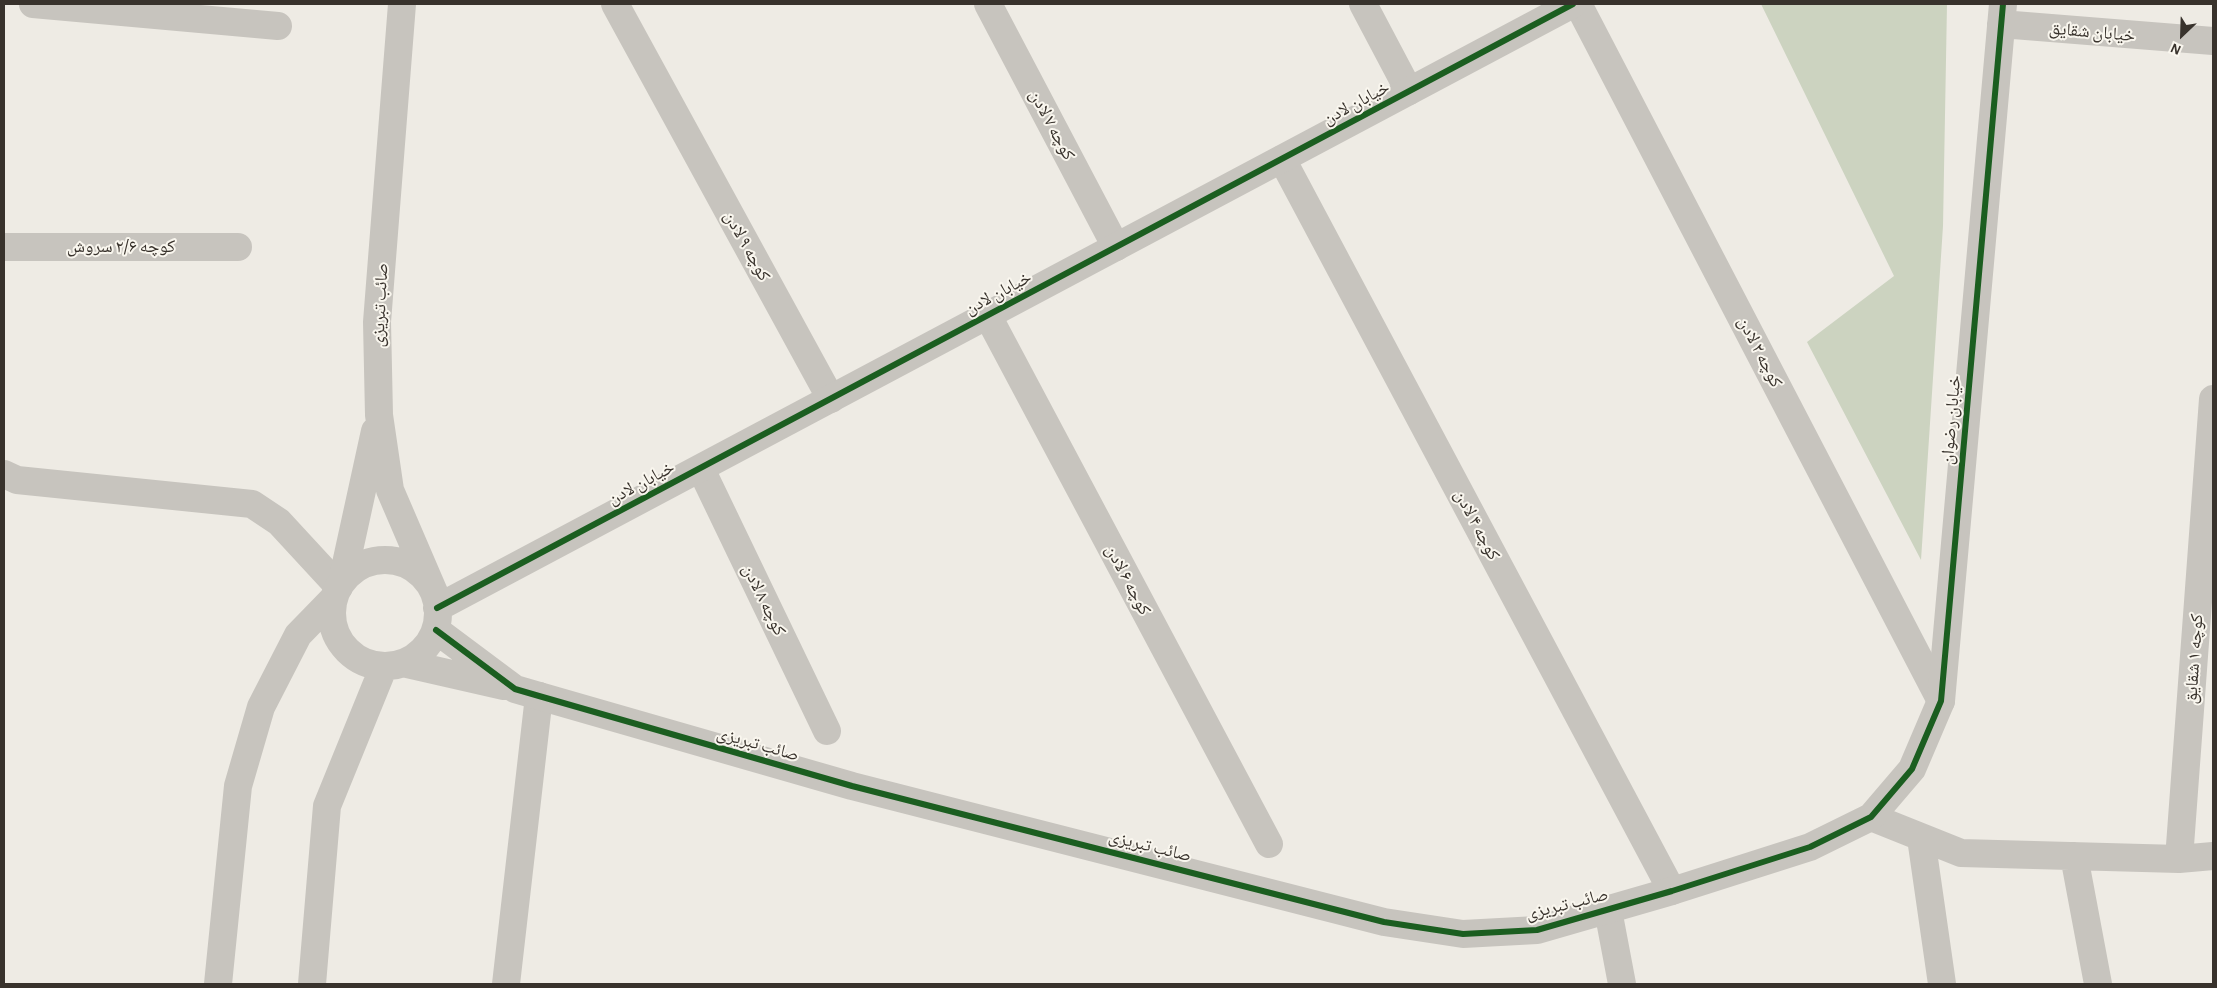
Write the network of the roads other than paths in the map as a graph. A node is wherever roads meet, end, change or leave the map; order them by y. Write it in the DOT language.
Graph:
graph roads {
  1 [pos="33,4"];
  2 [pos="402,4"];
  3 [pos="615,4"];
  4 [pos="988,4"];
  5 [pos="1363,4"];
  6 [pos="1573,4"];
  7 [pos="1578,4"];
  8 [pos="2002,14"];
  9 [pos="278,26"];
  10 [pos="2213,41"];
  11 [pos="1409,91"];
  12 [pos="1282,159"];
  13 [pos="4,247"];
  14 [pos="238,247"];
  15 [pos="1116,247"];
  16 [pos="988,316"];
  17 [pos="831,399"];
  18 [pos="2213,399"];
  19 [pos="379,415"];
  20 [pos="701,468"];
  21 [pos="4,474"];
  22 [pos="338,589"];
  23 [pos="436,612"];
  24 [pos="393,664"];
  25 [pos="527,692"];
  26 [pos="1941,701"];
  27 [pos="827,731"];
  28 [pos="1871,818"];
  29 [pos="1920,838"];
  30 [pos="1269,844"];
  31 [pos="2074,856"];
  32 [pos="2213,856"];
  33 [pos="2179,859"];
  34 [pos="1672,891"];
  35 [pos="1608,910"];
  36 [pos="218,984"];
  37 [pos="312,984"];
  38 [pos="506,984"];
  39 [pos="1622,984"];
  40 [pos="1942,984"];
  41 [pos="2098,984"];
  1 -- 9 [label="street"];
  2 -- 19 [label="street, صائب تبریزی"];
  3 -- 17 [label="street, کوچه ۹ لادن"];
  4 -- 15 [label="street, کوچه ۷ لادن"];
  5 -- 11 [label="street"];
  6 -- 11 [label="street, خیابان لادن"];
  7 -- 26 [label="street, کوچه ۲ لادن"];
  8 -- 10 [label="street, خیابان شقایق"];
  8 -- 26 [label="street, خیابان رضوان"];
  11 -- 12 [label="street, خیابان لادن"];
  12 -- 15 [label="street, خیابان لادن"];
  12 -- 34 [label="street, کوچه ۴ لادن"];
  13 -- 14 [label="street, کوچه ۲/۶ سروش"];
  15 -- 16 [label="street, خیابان لادن"];
  16 -- 17 [label="street, خیابان لادن"];
  16 -- 30 [label="street, کوچه ۶ لادن"];
  17 -- 20 [label="street, خیابان لادن"];
  18 -- 33 [label="street, کوچه ۱ شقایق"];
  19 -- 22 [label="street"];
  19 -- 23 [label="street, صائب تبریزی"];
  20 -- 23 [label="street, خیابان لادن"];
  20 -- 27 [label="street, کوچه ۸ لادن"];
  21 -- 22 [label="street"];
  22 -- 23 [label="street"];
  22 -- 24 [label="street"];
  22 -- 36 [label="street"];
  23 -- 24 [label="street"];
  23 -- 25 [label="street, صائب تبریزی"];
  24 -- 25 [label="street"];
  24 -- 37 [label="street"];
  25 -- 35 [label="street, صائب تبریزی"];
  25 -- 38 [label="street"];
  26 -- 28 [label="street, خیابان رضوان"];
  28 -- 29 [label="street"];
  28 -- 34 [label="street, صائب تبریزی"];
  29 -- 31 [label="street"];
  29 -- 40 [label="street"];
  31 -- 33 [label="street"];
  31 -- 41 [label="street"];
  32 -- 33 [label="street"];
  34 -- 35 [label="street, صائب تبریزی"];
  35 -- 39 [label="street"];
}
